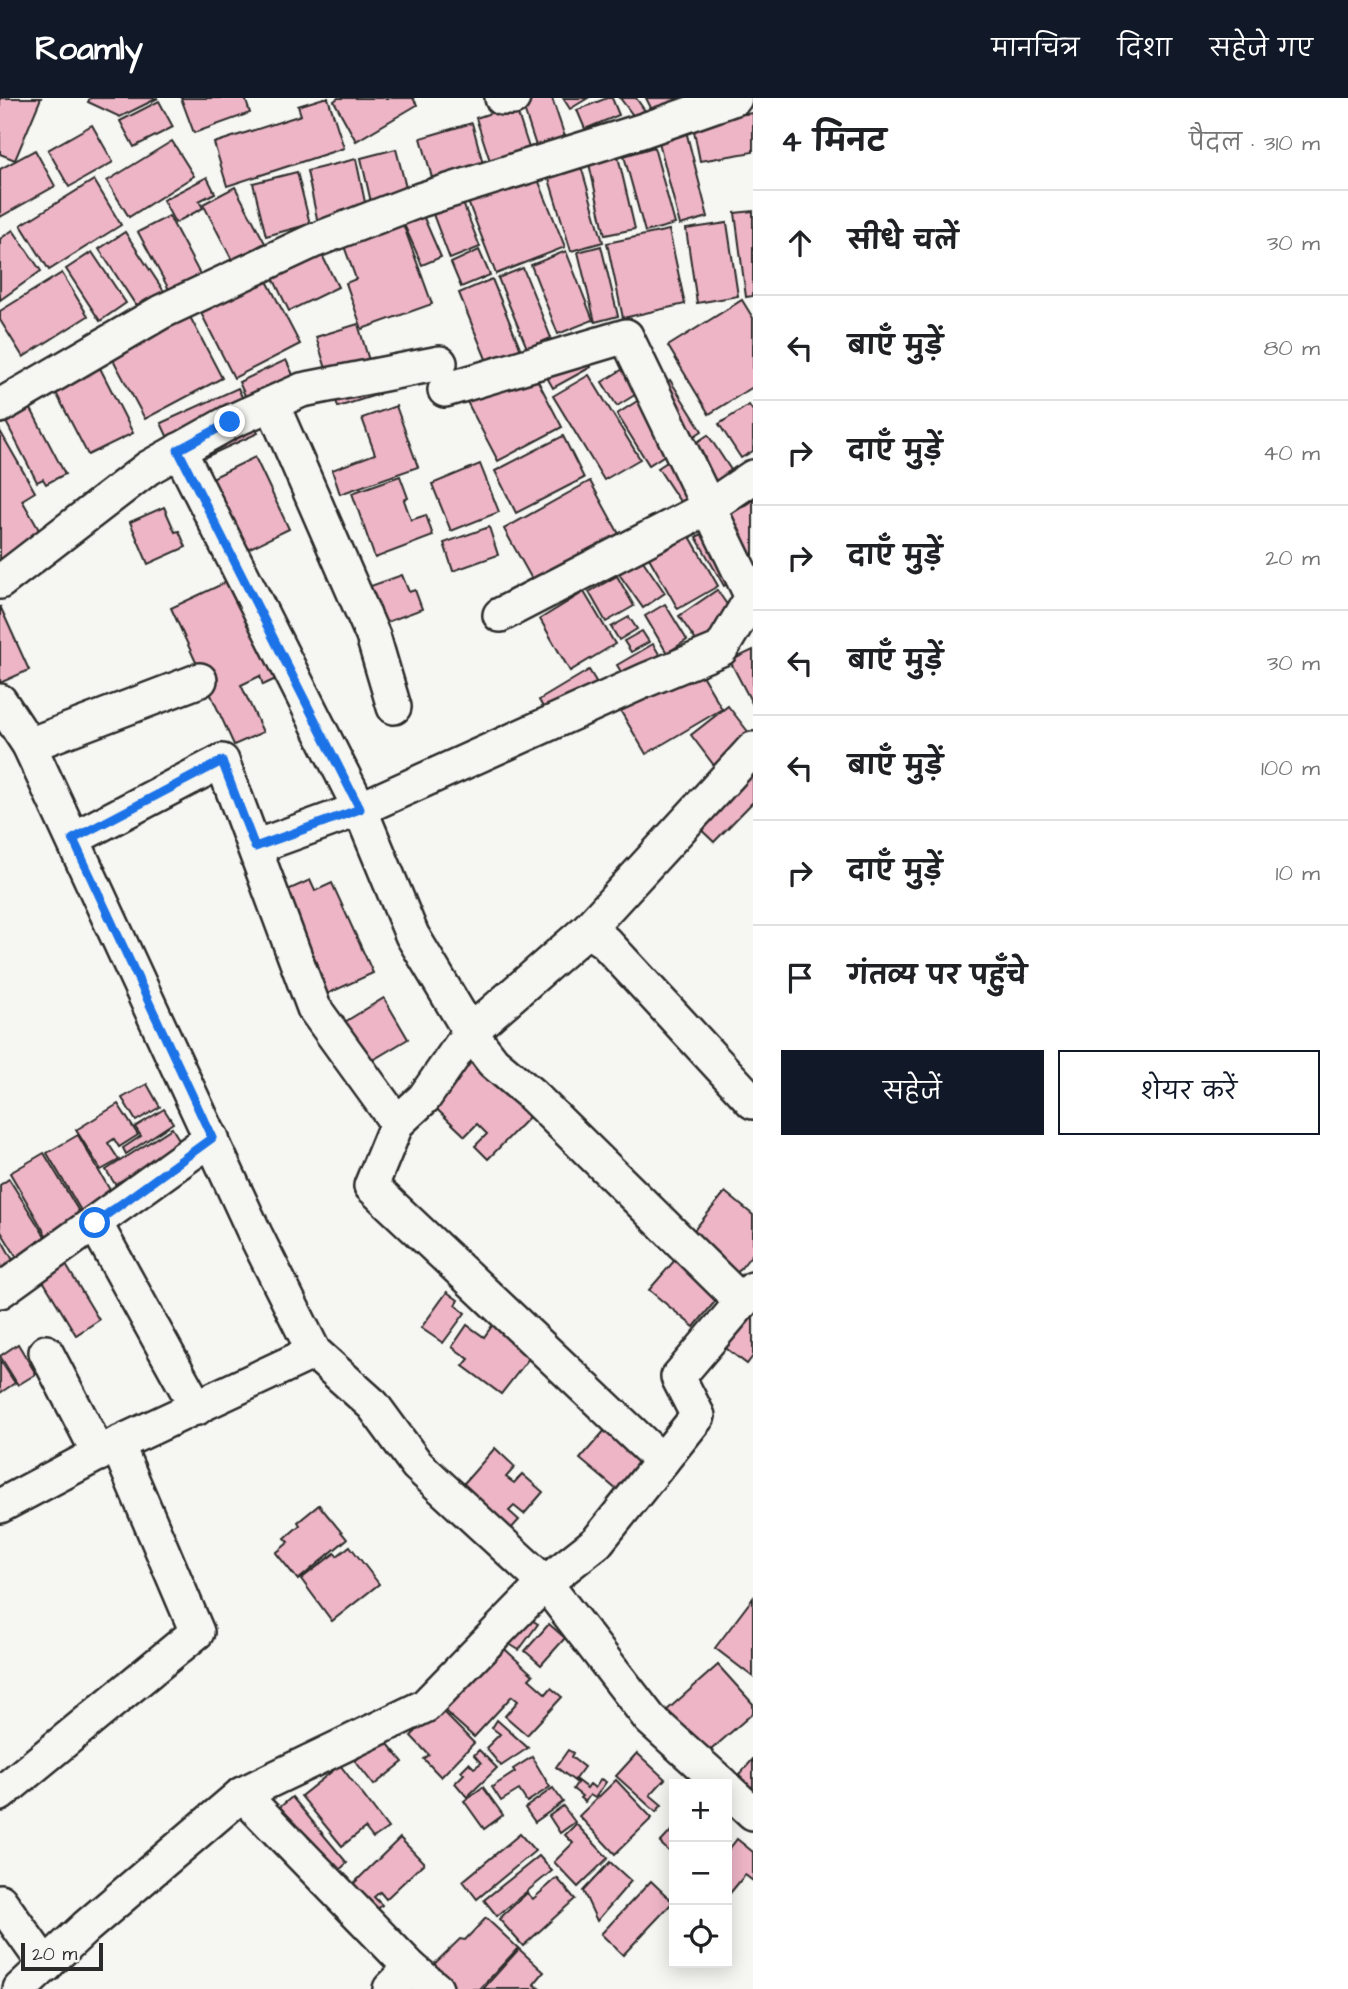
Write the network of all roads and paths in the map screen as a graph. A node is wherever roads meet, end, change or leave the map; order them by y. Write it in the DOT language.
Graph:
graph roads {
  1 [pos="502,98"];
  2 [pos="513,98"];
  3 [pos="734,98"];
  4 [pos="748,98"];
  5 [pos="753,105"];
  6 [pos="272,404"];
  7 [pos="0,406"];
  8 [pos="178,450"];
  9 [pos="753,477"];
  10 [pos="709,507"];
  11 [pos="0,582"];
  12 [pos="499,615"];
  13 [pos="200,680"];
  14 [pos="0,701"];
  15 [pos="394,707"];
  16 [pos="29,745"];
  17 [pos="753,749"];
  18 [pos="360,809"];
  19 [pos="73,839"];
  20 [pos="255,847"];
  21 [pos="586,930"];
  22 [pos="470,1032"];
  23 [pos="753,1102"];
  24 [pos="397,1124"];
  25 [pos="212,1138"];
  26 [pos="95,1223"];
  27 [pos="0,1291"];
  28 [pos="748,1296"];
  29 [pos="46,1352"];
  30 [pos="314,1352"];
  31 [pos="197,1408"];
  32 [pos="108,1449"];
  33 [pos="662,1461"];
  34 [pos="0,1506"];
  35 [pos="545,1583"];
  36 [pos="716,1779"];
  37 [pos="0,1794"];
  38 [pos="242,1794"];
  39 [pos="732,1794"];
  40 [pos="753,1813"];
  41 [pos="0,1901"];
  42 [pos="400,1979"];
  43 [pos="29,1982"];
  44 [pos="436,1989"];
  1 -- 2 [label="street"];
  3 -- 7 [label="street"];
  4 -- 5 [label="street"];
  6 -- 8 [label="street"];
  6 -- 10 [label="street"];
  6 -- 15 [label="street"];
  8 -- 11 [label="street"];
  8 -- 18 [label="street"];
  9 -- 10 [label="street"];
  10 -- 12 [label="street"];
  10 -- 18 [label="street"];
  13 -- 16 [label="street"];
  14 -- 16 [label="street"];
  16 -- 19 [label="street"];
  17 -- 21 [label="street"];
  18 -- 20 [label="street"];
  18 -- 22 [label="street"];
  19 -- 20 [label="street"];
  19 -- 25 [label="street"];
  20 -- 24 [label="street"];
  21 -- 22 [label="street"];
  21 -- 23 [label="street"];
  22 -- 24 [label="street"];
  22 -- 28 [label="street"];
  24 -- 33 [label="street"];
  25 -- 26 [label="street"];
  25 -- 30 [label="street"];
  26 -- 27 [label="street"];
  26 -- 31 [label="street"];
  28 -- 33 [label="street"];
  29 -- 32 [label="street"];
  30 -- 31 [label="street"];
  30 -- 35 [label="street"];
  31 -- 32 [label="street"];
  32 -- 34 [label="street"];
  32 -- 37 [label="street"];
  33 -- 35 [label="street"];
  35 -- 36 [label="street"];
  35 -- 38 [label="street"];
  38 -- 42 [label="street"];
  38 -- 43 [label="street"];
  39 -- 40 [label="street"];
  41 -- 43 [label="street"];
  42 -- 44 [label="street"];
}
